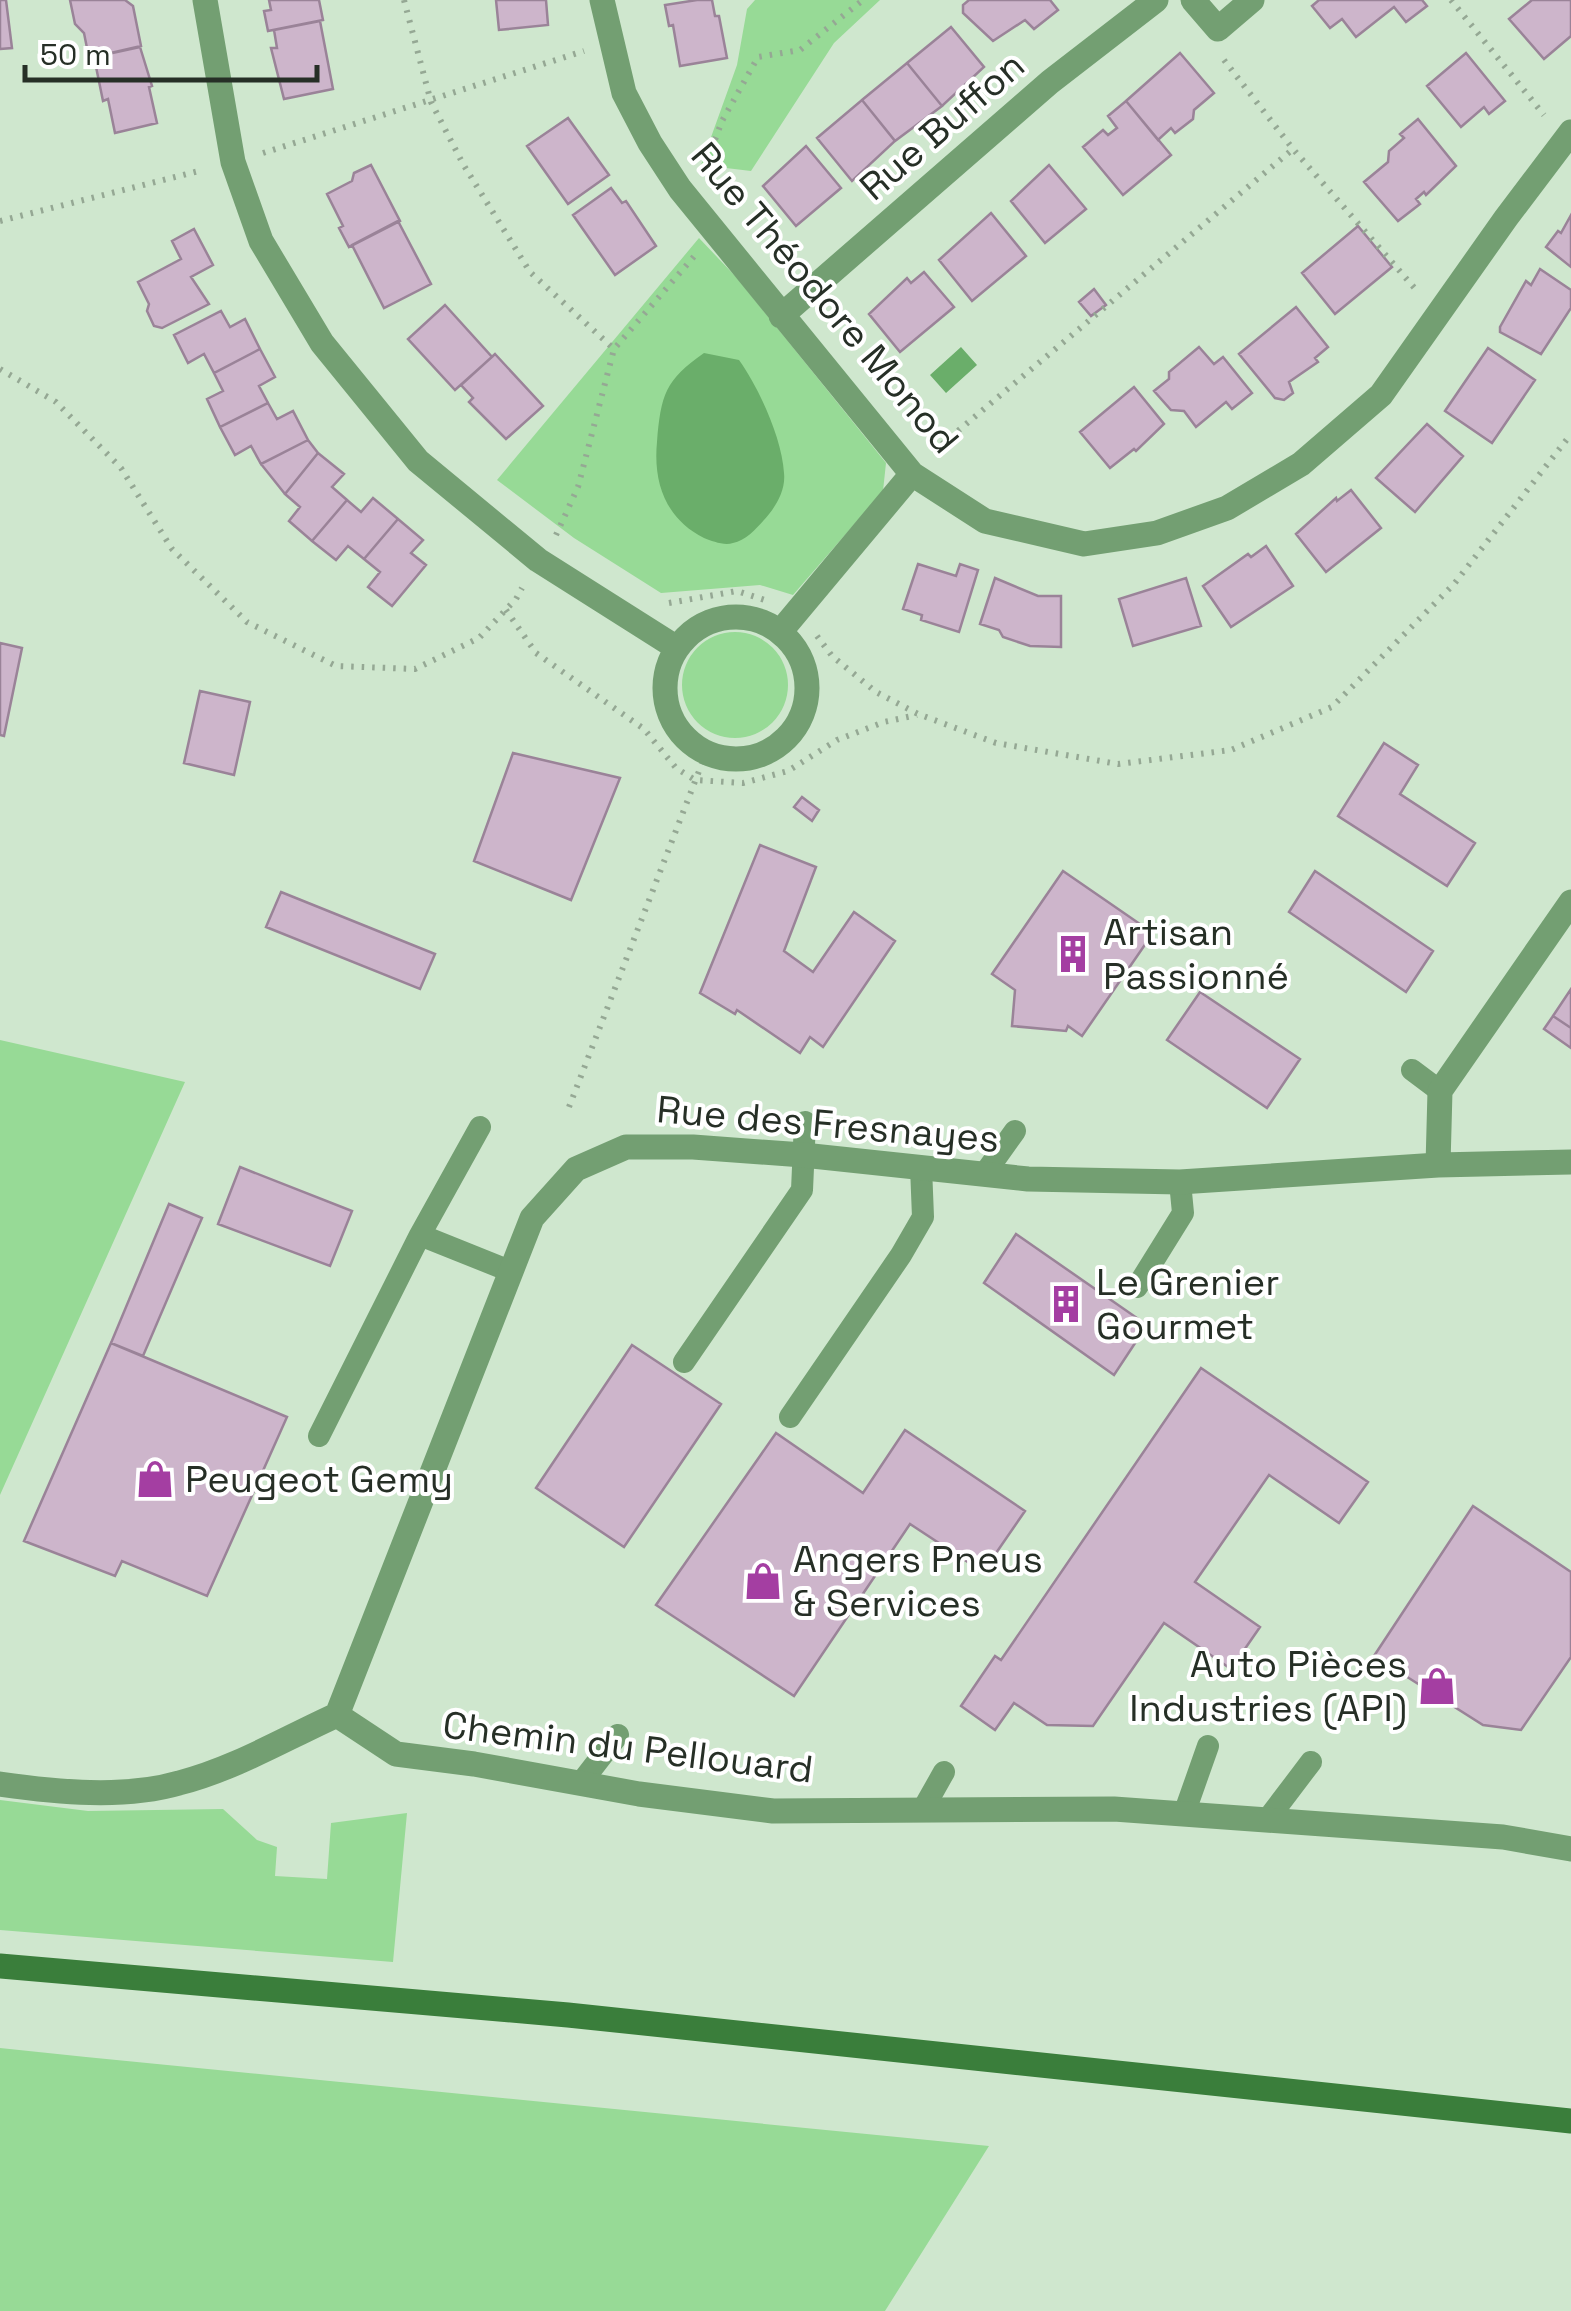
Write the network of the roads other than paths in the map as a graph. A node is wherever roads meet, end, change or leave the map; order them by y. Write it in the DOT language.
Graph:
graph roads {
  1 [pos="204,0"];
  2 [pos="602,0"];
  3 [pos="1156,0"];
  4 [pos="1193,0"];
  5 [pos="1252,0"];
  6 [pos="1568,135"];
  7 [pos="781,316"];
  8 [pos="912,474"];
  9 [pos="780,632"];
  10 [pos="677,648"];
  11 [pos="1571,902"];
  12 [pos="1412,1070"];
  13 [pos="1440,1091"];
  14 [pos="805,1122"];
  15 [pos="480,1126"];
  16 [pos="1015,1131"];
  17 [pos="802,1155"];
  18 [pos="1571,1162"];
  19 [pos="1438,1165"];
  20 [pos="920,1167"];
  21 [pos="985,1173"];
  22 [pos="1180,1182"];
  23 [pos="420,1235"];
  24 [pos="510,1270"];
  25 [pos="1137,1287"];
  26 [pos="684,1362"];
  27 [pos="790,1417"];
  28 [pos="319,1436"];
  29 [pos="337,1715"];
  30 [pos="618,1735"];
  31 [pos="1208,1746"];
  32 [pos="1311,1762"];
  33 [pos="944,1772"];
  34 [pos="0,1784"];
  35 [pos="580,1784"];
  36 [pos="922,1810"];
  37 [pos="1184,1814"];
  38 [pos="1267,1820"];
  39 [pos="1571,1850"];
  40 [pos="0,1966"];
  41 [pos="1571,2121"];
  1 -- 10 [label="street"];
  2 -- 7 [label="street, Rue Théodore Monod"];
  3 -- 7 [label="street, Rue Buffon"];
  4 -- 5 [label="street"];
  6 -- 8 [label="street, Rue Théodore Monod"];
  7 -- 8 [label="street, Rue Théodore Monod"];
  8 -- 9 [label="street"];
  9 -- 10 [label="street"];
  9 -- 10 [label="street"];
  11 -- 13 [label="street"];
  12 -- 13 [label="lane"];
  13 -- 19 [label="street"];
  14 -- 17 [label="lane"];
  15 -- 23 [label="lane"];
  16 -- 21 [label="lane"];
  17 -- 20 [label="street, Rue des Fresnayes"];
  17 -- 24 [label="street, Rue des Fresnayes"];
  17 -- 26 [label="lane"];
  18 -- 19 [label="street, Rue des Fresnayes"];
  19 -- 22 [label="street, Rue des Fresnayes"];
  20 -- 21 [label="street, Rue des Fresnayes"];
  20 -- 27 [label="lane"];
  21 -- 22 [label="street, Rue des Fresnayes"];
  22 -- 25 [label="lane"];
  23 -- 24 [label="lane"];
  23 -- 28 [label="lane"];
  24 -- 29 [label="street, Rue des Fresnayes"];
  29 -- 34 [label="street"];
  29 -- 35 [label="street, Chemin du Pellouard"];
  30 -- 35 [label="lane"];
  31 -- 37 [label="lane"];
  32 -- 38 [label="lane"];
  33 -- 36 [label="lane"];
  35 -- 36 [label="street, Chemin du Pellouard"];
  36 -- 37 [label="street, Chemin du Pellouard"];
  37 -- 38 [label="street, Chemin du Pellouard"];
  38 -- 39 [label="street, Chemin du Pellouard"];
  40 -- 41 [label="main road"];
}
